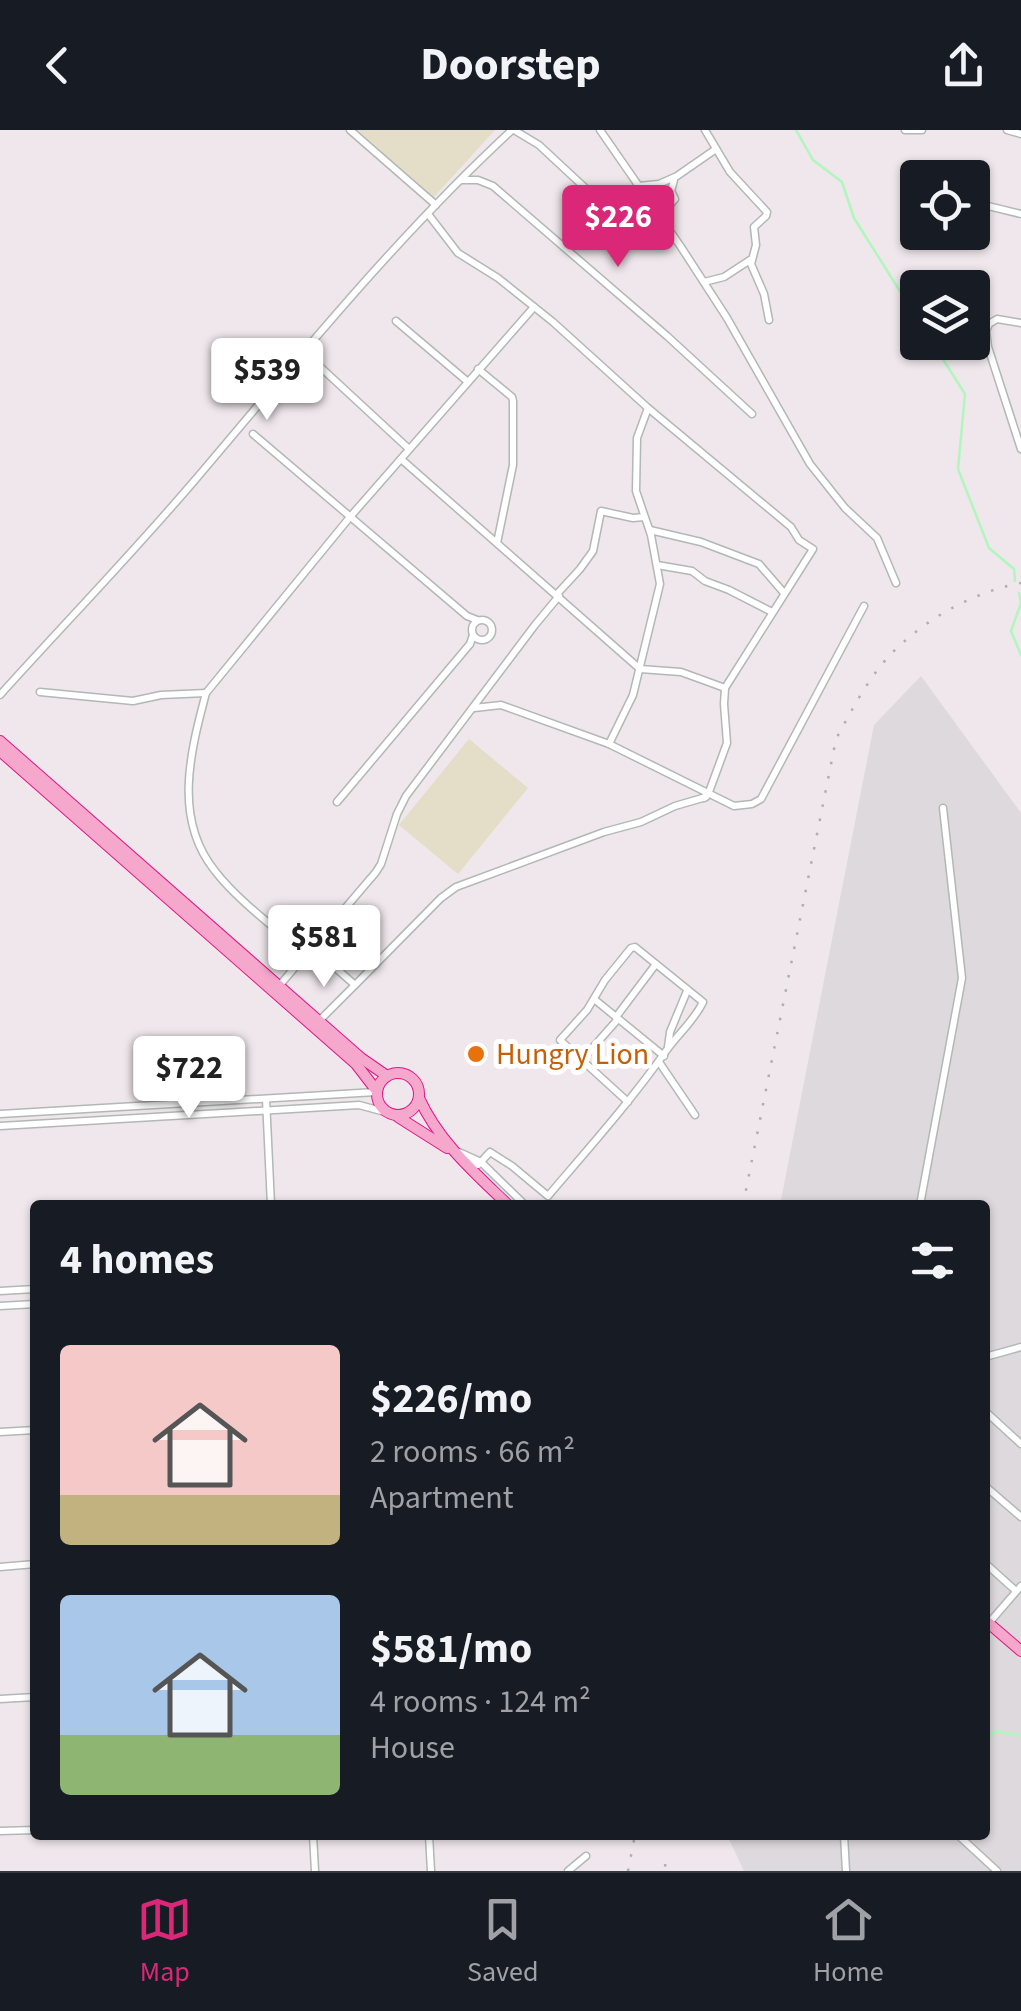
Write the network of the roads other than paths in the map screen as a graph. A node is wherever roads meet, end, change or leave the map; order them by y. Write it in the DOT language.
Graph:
graph roads {
  1 [pos="350,130"];
  2 [pos="513,130"];
  3 [pos="600,130"];
  4 [pos="705,130"];
  5 [pos="905,130"];
  6 [pos="922,130"];
  7 [pos="1006,130"];
  8 [pos="1021,134"];
  9 [pos="716,149"];
  10 [pos="678,176"];
  11 [pos="458,180"];
  12 [pos="639,186"];
  13 [pos="436,205"];
  14 [pos="990,206"];
  15 [pos="428,214"];
  16 [pos="1021,214"];
  17 [pos="660,216"];
  18 [pos="752,260"];
  19 [pos="704,282"];
  20 [pos="534,307"];
  21 [pos="770,320"];
  22 [pos="396,321"];
  23 [pos="1021,323"];
  24 [pos="303,351"];
  25 [pos="478,369"];
  26 [pos="468,382"];
  27 [pos="648,408"];
  28 [pos="752,414"];
  29 [pos="253,434"];
  30 [pos="1021,449"];
  31 [pos="409,450"];
  32 [pos="401,459"];
  33 [pos="350,517"];
  34 [pos="644,517"];
  35 [pos="650,530"];
  36 [pos="497,544"];
  37 [pos="657,564"];
  38 [pos="896,583"];
  39 [pos="784,593"];
  40 [pos="558,595"];
  41 [pos="864,606"];
  42 [pos="772,612"];
  43 [pos="467,616"];
  44 [pos="477,620"];
  45 [pos="471,636"];
  46 [pos="640,668"];
  47 [pos="726,688"];
  48 [pos="40,692"];
  49 [pos="0,694"];
  50 [pos="206,694"];
  51 [pos="474,708"];
  52 [pos="0,741"];
  53 [pos="608,744"];
  54 [pos="0,751"];
  55 [pos="709,795"];
  56 [pos="337,802"];
  57 [pos="943,808"];
  58 [pos="313,948"];
  59 [pos="307,955"];
  60 [pos="656,964"];
  61 [pos="355,985"];
  62 [pos="277,989"];
  63 [pos="687,991"];
  64 [pos="594,998"];
  65 [pos="617,1018"];
  66 [pos="319,1021"];
  67 [pos="663,1055"];
  68 [pos="581,1061"];
  69 [pos="360,1070"];
  70 [pos="388,1076"];
  71 [pos="376,1091"];
  72 [pos="348,1092"];
  73 [pos="266,1098"];
  74 [pos="419,1098"];
  75 [pos="628,1102"];
  76 [pos="266,1110"];
  77 [pos="22,1113"];
  78 [pos="0,1114"];
  79 [pos="390,1114"];
  80 [pos="695,1115"];
  81 [pos="22,1124"];
  82 [pos="0,1126"];
  83 [pos="450,1149"];
  84 [pos="462,1162"];
  85 [pos="480,1162"];
  86 [pos="271,1200"];
  87 [pos="503,1200"];
  88 [pos="520,1200"];
  89 [pos="921,1200"];
  90 [pos="30,1289"];
  91 [pos="0,1291"];
  92 [pos="30,1304"];
  93 [pos="0,1306"];
  94 [pos="1021,1347"];
  95 [pos="990,1356"];
  96 [pos="990,1415"];
  97 [pos="30,1430"];
  98 [pos="0,1432"];
  99 [pos="1021,1444"];
  100 [pos="990,1490"];
  101 [pos="1021,1517"];
  102 [pos="30,1564"];
  103 [pos="0,1567"];
  104 [pos="990,1567"];
  105 [pos="1018,1588"];
  106 [pos="990,1618"];
  107 [pos="990,1624"];
  108 [pos="1021,1651"];
  109 [pos="30,1697"];
  110 [pos="0,1699"];
  111 [pos="30,1830"];
  112 [pos="0,1831"];
  113 [pos="313,1840"];
  114 [pos="428,1840"];
  115 [pos="844,1840"];
  116 [pos="964,1840"];
  117 [pos="586,1856"];
  118 [pos="315,1871"];
  119 [pos="430,1871"];
  120 [pos="568,1871"];
  121 [pos="846,1871"];
  122 [pos="998,1871"];
  1 -- 13 [label="street"];
  2 -- 11 [label="street"];
  2 -- 12 [label="street"];
  3 -- 12 [label="street"];
  4 -- 9 [label="street"];
  5 -- 6 [label="street"];
  7 -- 8 [label="street"];
  9 -- 10 [label="street"];
  9 -- 18 [label="street"];
  10 -- 12 [label="street"];
  10 -- 17 [label="street"];
  11 -- 13 [label="street"];
  11 -- 28 [label="street"];
  12 -- 17 [label="street"];
  13 -- 15 [label="street"];
  14 -- 16 [label="street"];
  15 -- 20 [label="street"];
  15 -- 24 [label="street"];
  17 -- 19 [label="street"];
  18 -- 19 [label="street"];
  18 -- 21 [label="street"];
  19 -- 38 [label="street"];
  20 -- 25 [label="street"];
  20 -- 27 [label="street"];
  22 -- 26 [label="street"];
  23 -- 30 [label="street"];
  24 -- 31 [label="street"];
  24 -- 49 [label="street"];
  25 -- 26 [label="street"];
  25 -- 36 [label="street"];
  26 -- 31 [label="street"];
  27 -- 34 [label="street"];
  27 -- 39 [label="street"];
  29 -- 33 [label="street"];
  31 -- 32 [label="street"];
  32 -- 33 [label="street"];
  32 -- 36 [label="street"];
  33 -- 43 [label="street"];
  33 -- 50 [label="street"];
  34 -- 35 [label="street"];
  34 -- 40 [label="street"];
  35 -- 37 [label="street"];
  35 -- 39 [label="street"];
  36 -- 40 [label="street"];
  37 -- 42 [label="street"];
  37 -- 46 [label="street"];
  39 -- 42 [label="street"];
  40 -- 46 [label="street"];
  40 -- 51 [label="street"];
  41 -- 55 [label="street"];
  42 -- 47 [label="street"];
  43 -- 44 [label="street"];
  43 -- 45 [label="street"];
  44 -- 45 [label="street"];
  44 -- 45 [label="street"];
  45 -- 56 [label="street"];
  46 -- 47 [label="street"];
  46 -- 53 [label="street"];
  47 -- 55 [label="street"];
  48 -- 50 [label="street"];
  50 -- 59 [label="street"];
  51 -- 53 [label="street"];
  51 -- 58 [label="street"];
  52 -- 62 [label="highway"];
  53 -- 55 [label="street"];
  54 -- 62 [label="highway"];
  55 -- 61 [label="street"];
  57 -- 89 [label="street"];
  58 -- 59 [label="street"];
  58 -- 61 [label="street"];
  59 -- 62 [label="street"];
  60 -- 63 [label="street"];
  60 -- 64 [label="street"];
  60 -- 65 [label="street"];
  61 -- 66 [label="street"];
  62 -- 66 [label="highway"];
  62 -- 69 [label="highway"];
  63 -- 67 [label="street"];
  63 -- 67 [label="street"];
  64 -- 65 [label="street"];
  64 -- 68 [label="street"];
  65 -- 67 [label="street"];
  65 -- 68 [label="street"];
  66 -- 70 [label="highway"];
  67 -- 75 [label="street"];
  67 -- 80 [label="street"];
  68 -- 75 [label="street"];
  69 -- 71 [label="highway"];
  69 -- 72 [label="street"];
  70 -- 71 [label="highway"];
  70 -- 74 [label="highway"];
  71 -- 72 [label="street"];
  71 -- 79 [label="highway"];
  72 -- 73 [label="street"];
  73 -- 76 [label="street"];
  73 -- 77 [label="street"];
  74 -- 79 [label="highway"];
  74 -- 83 [label="highway"];
  75 -- 85 [label="street"];
  76 -- 79 [label="street"];
  76 -- 81 [label="street"];
  76 -- 86 [label="street"];
  77 -- 78 [label="street"];
  77 -- 81 [label="street"];
  79 -- 83 [label="highway"];
  81 -- 82 [label="street"];
  83 -- 84 [label="highway"];
  83 -- 85 [label="street"];
  84 -- 85 [label="street"];
  84 -- 87 [label="highway"];
  85 -- 88 [label="street"];
  90 -- 91 [label="street"];
  92 -- 93 [label="street"];
  94 -- 95 [label="street"];
  96 -- 99 [label="street"];
  97 -- 98 [label="street"];
  100 -- 101 [label="street"];
  102 -- 103 [label="street"];
  104 -- 105 [label="street"];
  105 -- 106 [label="street"];
  107 -- 108 [label="highway"];
  109 -- 110 [label="street"];
  111 -- 112 [label="street"];
  113 -- 118 [label="street"];
  114 -- 119 [label="street"];
  115 -- 121 [label="street"];
  116 -- 122 [label="street"];
  117 -- 120 [label="street"];
}
